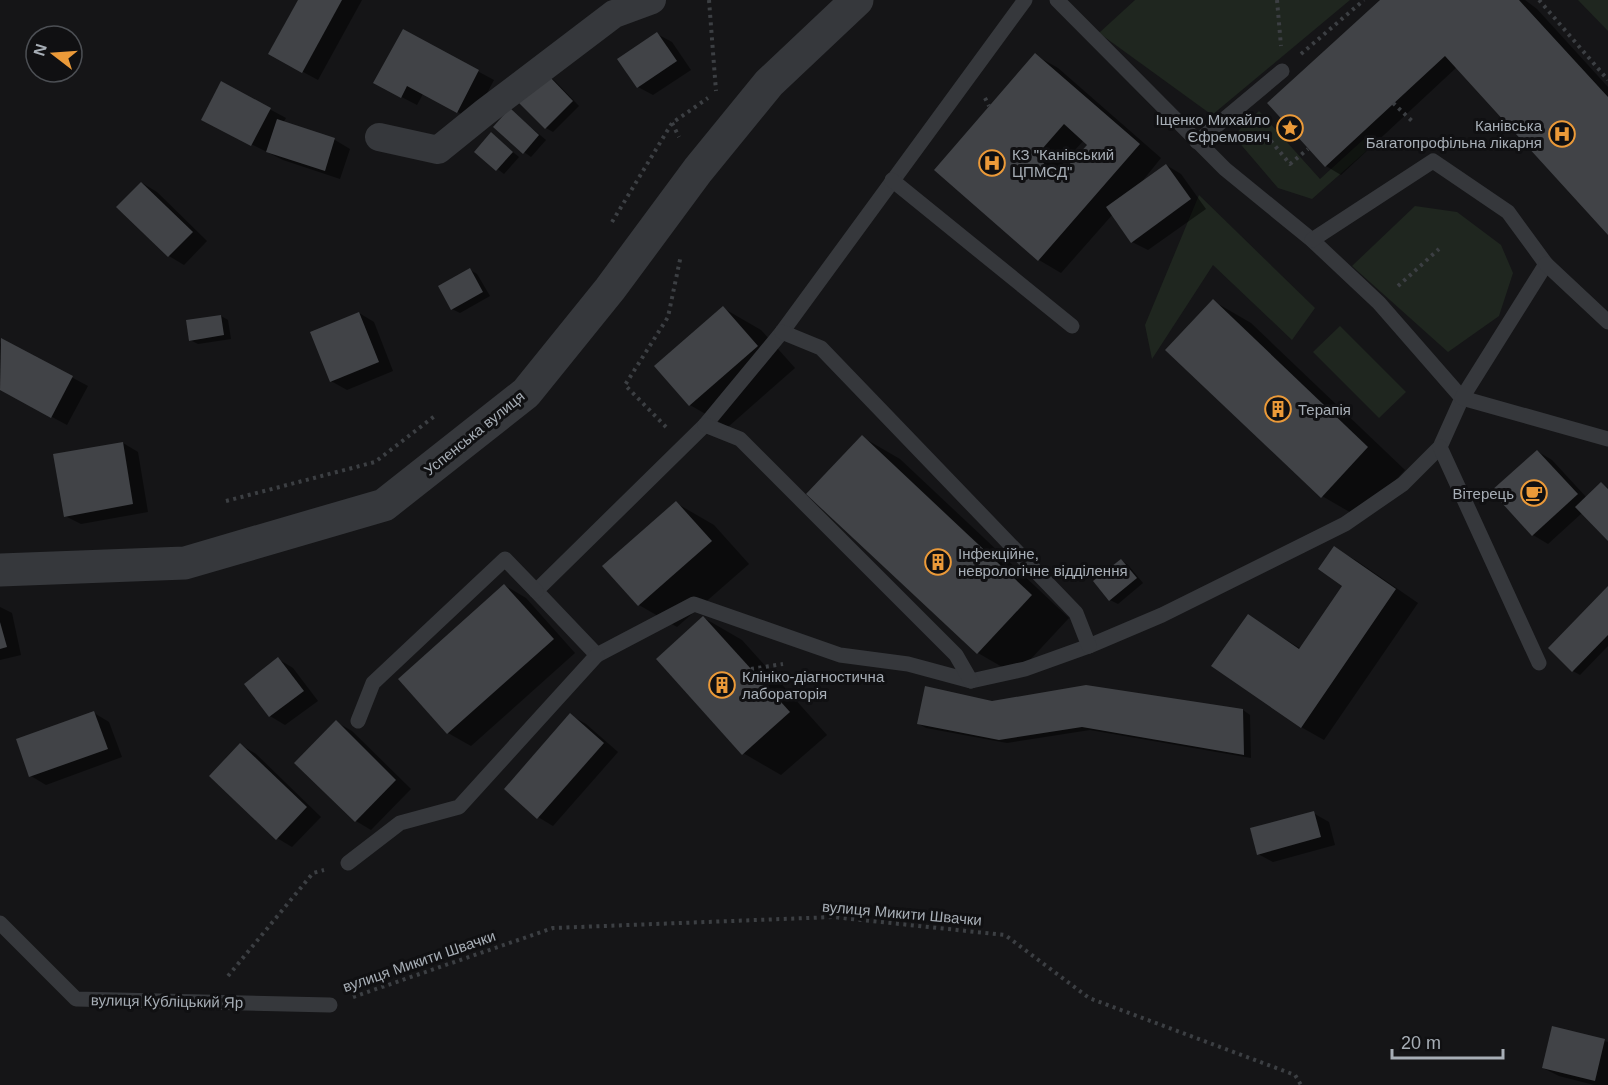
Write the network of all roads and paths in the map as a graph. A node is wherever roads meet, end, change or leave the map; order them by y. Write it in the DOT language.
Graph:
graph roads {
  1 [pos="652,0"];
  2 [pos="709,0"];
  3 [pos="856,0"];
  4 [pos="1025,0"];
  5 [pos="1057,0"];
  6 [pos="1277,0"];
  7 [pos="1364,0"];
  8 [pos="1539,0"];
  9 [pos="1282,71"];
  10 [pos="1608,80"];
  11 [pos="716,92"];
  12 [pos="727,93"];
  13 [pos="1393,103"];
  14 [pos="1412,121"];
  15 [pos="672,123"];
  16 [pos="1266,135"];
  17 [pos="379,137"];
  18 [pos="1197,142"];
  19 [pos="1308,149"];
  20 [pos="698,170"];
  21 [pos="892,180"];
  22 [pos="606,232"];
  23 [pos="1312,240"];
  24 [pos="1438,249"];
  25 [pos="681,253"];
  26 [pos="1546,264"];
  27 [pos="1379,303"];
  28 [pos="1608,322"];
  29 [pos="1072,326"];
  30 [pos="782,332"];
  31 [pos="1462,398"];
  32 [pos="441,411"];
  33 [pos="705,425"];
  34 [pos="1608,439"];
  35 [pos="684,446"];
  36 [pos="1440,447"];
  37 [pos="226,501"];
  38 [pos="0,570"];
  39 [pos="536,591"];
  40 [pos="1089,646"];
  41 [pos="597,655"];
  42 [pos="1539,663"];
  43 [pos="971,681"];
  44 [pos="358,721"];
  45 [pos="348,863"];
  46 [pos="0,923"];
  47 [pos="206,1002"];
  48 [pos="330,1005"];
  49 [pos="1301,1085"];
  1 -- 17 [label="street"];
  2 -- 11 [label="path"];
  3 -- 20 [label="street, Успенська вулиця"];
  4 -- 21 [label="lane"];
  5 -- 18 [label="lane"];
  6 -- 9 [label="path"];
  7 -- 9 [label="path"];
  8 -- 10 [label="path"];
  9 -- 18 [label="lane"];
  11 -- 12 [label="path"];
  11 -- 15 [label="path"];
  13 -- 14 [label="path"];
  15 -- 20 [label="path"];
  15 -- 22 [label="path"];
  16 -- 19 [label="path"];
  18 -- 23 [label="lane"];
  20 -- 38 [label="street, Успенська вулиця"];
  21 -- 29 [label="lane"];
  21 -- 30 [label="lane"];
  23 -- 26 [label="lane"];
  23 -- 27 [label="lane"];
  24 -- 27 [label="path"];
  25 -- 35 [label="path"];
  26 -- 28 [label="lane"];
  26 -- 31 [label="lane"];
  27 -- 31 [label="lane"];
  30 -- 33 [label="lane"];
  30 -- 40 [label="lane"];
  31 -- 34 [label="lane"];
  31 -- 36 [label="lane"];
  32 -- 37 [label="path"];
  33 -- 35 [label="lane"];
  33 -- 43 [label="lane"];
  35 -- 39 [label="lane"];
  36 -- 40 [label="lane"];
  36 -- 42 [label="lane"];
  39 -- 41 [label="lane"];
  39 -- 44 [label="lane"];
  40 -- 43 [label="lane"];
  41 -- 43 [label="lane"];
  41 -- 45 [label="lane"];
  45 -- 47 [label="path"];
  46 -- 47 [label="lane, вулиця Кубліцький Яр"];
  47 -- 48 [label="lane, вулиця Кубліцький Яр"];
  48 -- 49 [label="path, вулиця Микити Швачки"];
}
